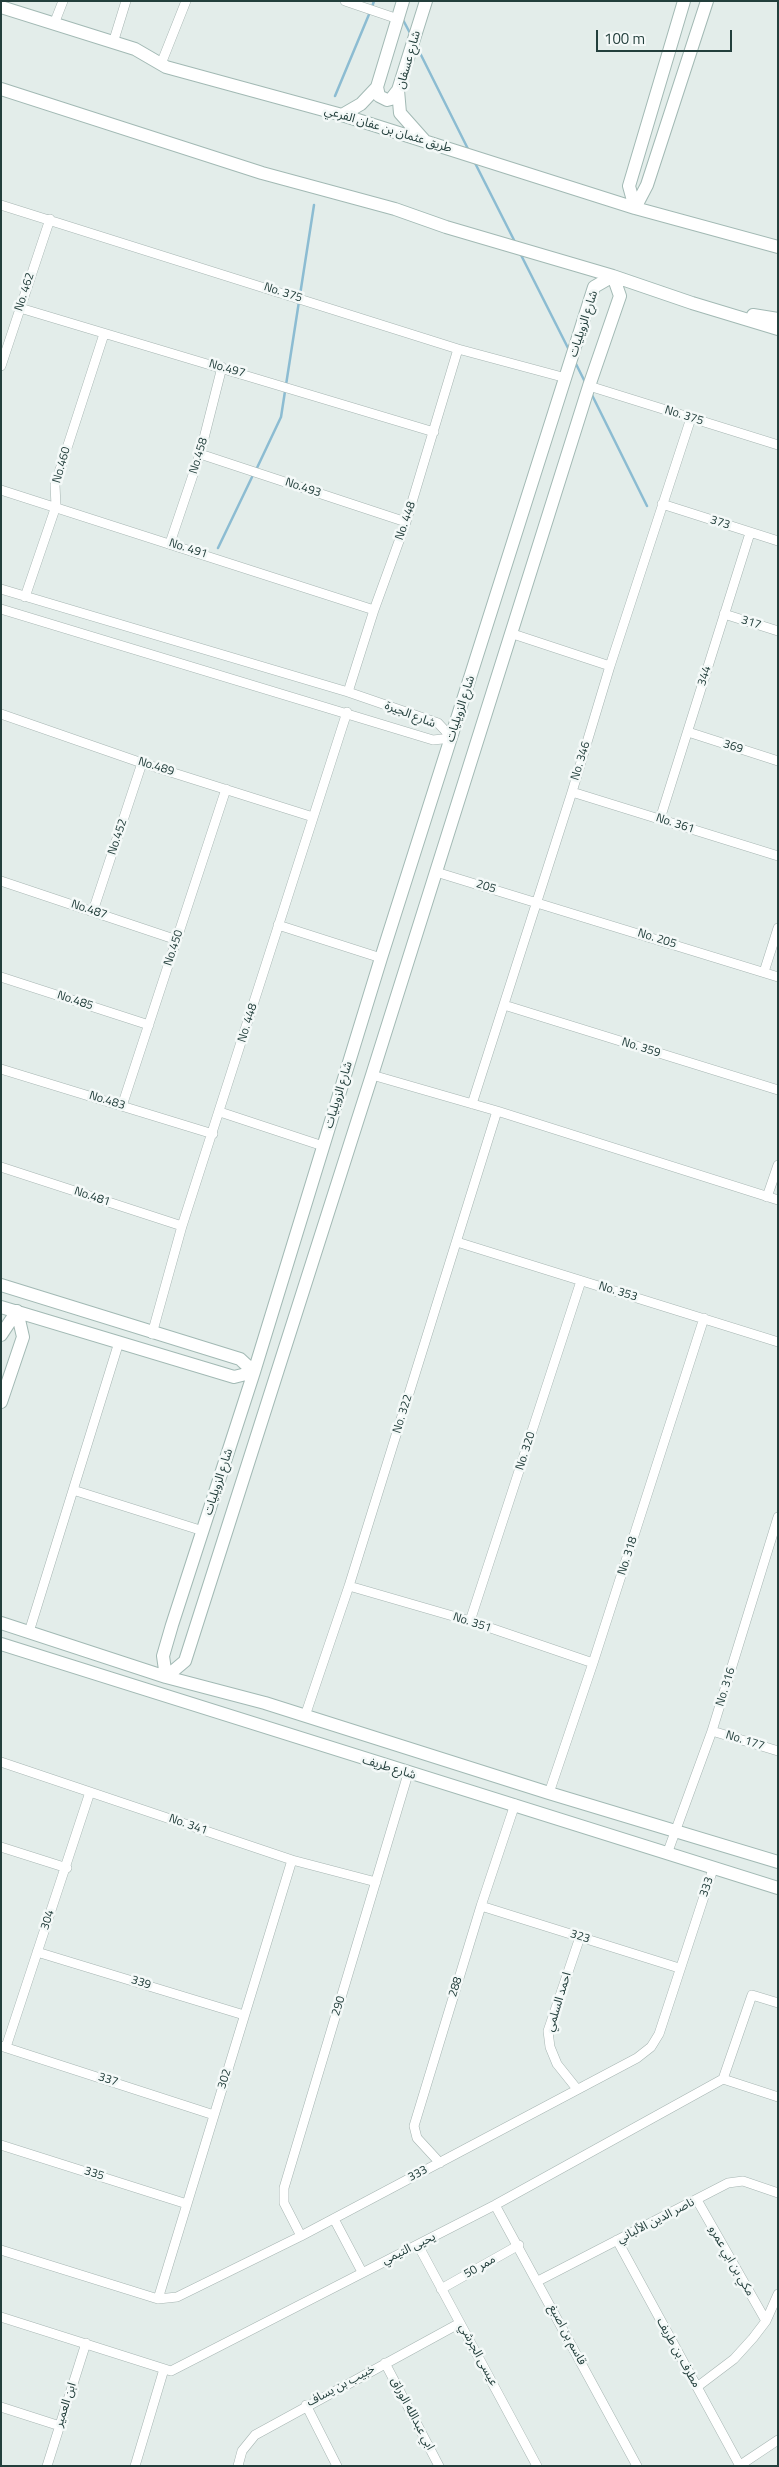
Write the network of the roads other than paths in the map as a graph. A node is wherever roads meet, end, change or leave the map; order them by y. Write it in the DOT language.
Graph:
graph roads {
  1 [pos="63,1"];
  2 [pos="126,1"];
  3 [pos="186,1"];
  4 [pos="345,1"];
  5 [pos="404,1"];
  6 [pos="426,1"];
  7 [pos="684,1"];
  8 [pos="706,1"];
  9 [pos="1,7"];
  10 [pos="398,19"];
  11 [pos="54,24"];
  12 [pos="113,43"];
  13 [pos="161,64"];
  14 [pos="377,87"];
  15 [pos="1,89"];
  16 [pos="398,90"];
  17 [pos="342,115"];
  18 [pos="424,140"];
  19 [pos="1,204"];
  20 [pos="635,208"];
  21 [pos="50,219"];
  22 [pos="735,234"];
  23 [pos="778,247"];
  24 [pos="778,252"];
  25 [pos="613,276"];
  26 [pos="692,303"];
  27 [pos="20,308"];
  28 [pos="778,320"];
  29 [pos="778,330"];
  30 [pos="104,334"];
  31 [pos="458,349"];
  32 [pos="1,366"];
  33 [pos="222,367"];
  34 [pos="566,378"];
  35 [pos="589,386"];
  36 [pos="691,418"];
  37 [pos="434,432"];
  38 [pos="778,446"];
  39 [pos="200,454"];
  40 [pos="1,490"];
  41 [pos="662,504"];
  42 [pos="56,506"];
  43 [pos="406,522"];
  44 [pos="750,533"];
  45 [pos="778,541"];
  46 [pos="170,543"];
  47 [pos="1,589"];
  48 [pos="25,597"];
  49 [pos="1,609"];
  50 [pos="374,610"];
  51 [pos="724,614"];
  52 [pos="778,631"];
  53 [pos="512,634"];
  54 [pos="610,666"];
  55 [pos="348,692"];
  56 [pos="346,712"];
  57 [pos="1,714"];
  58 [pos="688,732"];
  59 [pos="452,738"];
  60 [pos="778,761"];
  61 [pos="142,763"];
  62 [pos="226,789"];
  63 [pos="572,792"];
  64 [pos="313,817"];
  65 [pos="660,819"];
  66 [pos="778,856"];
  67 [pos="436,872"];
  68 [pos="1,881"];
  69 [pos="537,902"];
  70 [pos="93,911"];
  71 [pos="278,925"];
  72 [pos="778,928"];
  73 [pos="177,940"];
  74 [pos="381,958"];
  75 [pos="764,972"];
  76 [pos="1,977"];
  77 [pos="778,977"];
  78 [pos="504,1005"];
  79 [pos="148,1025"];
  80 [pos="1,1069"];
  81 [pos="372,1075"];
  82 [pos="778,1090"];
  83 [pos="472,1104"];
  84 [pos="122,1106"];
  85 [pos="497,1111"];
  86 [pos="220,1112"];
  87 [pos="213,1134"];
  88 [pos="323,1146"];
  89 [pos="778,1166"];
  90 [pos="1,1167"];
  91 [pos="767,1197"];
  92 [pos="778,1200"];
  93 [pos="182,1226"];
  94 [pos="458,1242"];
  95 [pos="581,1281"];
  96 [pos="1,1285"];
  97 [pos="1,1307"];
  98 [pos="17,1312"];
  99 [pos="704,1318"];
  100 [pos="152,1334"];
  101 [pos="1,1335"];
  102 [pos="119,1342"];
  103 [pos="778,1342"];
  104 [pos="254,1372"];
  105 [pos="1,1402"];
  106 [pos="73,1490"];
  107 [pos="778,1517"];
  108 [pos="203,1531"];
  109 [pos="349,1586"];
  110 [pos="470,1622"];
  111 [pos="1,1623"];
  112 [pos="29,1632"];
  113 [pos="1,1644"];
  114 [pos="593,1663"];
  115 [pos="166,1677"];
  116 [pos="305,1716"];
  117 [pos="712,1731"];
  118 [pos="778,1751"];
  119 [pos="1,1762"];
  120 [pos="408,1774"];
  121 [pos="90,1792"];
  122 [pos="549,1793"];
  123 [pos="515,1804"];
  124 [pos="676,1830"];
  125 [pos="1,1847"];
  126 [pos="667,1854"];
  127 [pos="292,1860"];
  128 [pos="778,1862"];
  129 [pos="66,1867"];
  130 [pos="713,1869"];
  131 [pos="376,1882"];
  132 [pos="778,1888"];
  133 [pos="481,1906"];
  134 [pos="580,1937"];
  135 [pos="37,1952"];
  136 [pos="679,1968"];
  137 [pos="778,2003"];
  138 [pos="244,2015"];
  139 [pos="4,2047"];
  140 [pos="723,2080"];
  141 [pos="577,2089"];
  142 [pos="778,2097"];
  143 [pos="214,2115"];
  144 [pos="1,2145"];
  145 [pos="440,2162"];
  146 [pos="778,2193"];
  147 [pos="697,2200"];
  148 [pos="187,2204"];
  149 [pos="495,2205"];
  150 [pos="334,2219"];
  151 [pos="302,2236"];
  152 [pos="617,2240"];
  153 [pos="418,2245"];
  154 [pos="518,2245"];
  155 [pos="1,2250"];
  156 [pos="362,2272"];
  157 [pos="538,2281"];
  158 [pos="441,2289"];
  159 [pos="778,2294"];
  160 [pos="158,2299"];
  161 [pos="1,2316"];
  162 [pos="766,2321"];
  163 [pos="460,2322"];
  164 [pos="86,2343"];
  165 [pos="385,2363"];
  166 [pos="164,2369"];
  167 [pos="698,2387"];
  168 [pos="306,2406"];
  169 [pos="1,2408"];
  170 [pos="60,2426"];
  171 [pos="778,2440"];
  172 [pos="47,2466"];
  173 [pos="135,2466"];
  174 [pos="238,2466"];
  175 [pos="337,2466"];
  176 [pos="439,2466"];
  177 [pos="537,2466"];
  178 [pos="637,2466"];
  179 [pos="739,2466"];
  1 -- 11 [label="street"];
  2 -- 12 [label="street"];
  3 -- 13 [label="street"];
  4 -- 10 [label="street"];
  5 -- 10 [label="street, شارع عسفان"];
  6 -- 16 [label="street, شارع عسفان"];
  7 -- 20 [label="street"];
  8 -- 20 [label="street"];
  9 -- 11 [label="street, طريق عثمان بن عفان الفرعي"];
  10 -- 14 [label="street, شارع عسفان"];
  11 -- 12 [label="street, طريق عثمان بن عفان الفرعي"];
  12 -- 13 [label="street, طريق عثمان بن عفان الفرعي"];
  13 -- 17 [label="street, طريق عثمان بن عفان الفرعي"];
  14 -- 16 [label="street"];
  14 -- 17 [label="street, شارع عسفان"];
  15 -- 25 [label="street"];
  16 -- 18 [label="street, شارع عسفان"];
  17 -- 18 [label="street, طريق عثمان بن عفان الفرعي"];
  18 -- 20 [label="street, طريق عثمان بن عفان الفرعي"];
  19 -- 21 [label="street, No. 375"];
  20 -- 22 [label="street, طريق عثمان بن عفان الفرعي"];
  21 -- 27 [label="street, No. 462"];
  21 -- 31 [label="street, No. 375"];
  22 -- 23 [label="street, طريق عثمان بن عفان الفرعي"];
  22 -- 24 [label="street"];
  25 -- 26 [label="street"];
  25 -- 34 [label="street, شارع الزويليات"];
  25 -- 35 [label="street, شارع الزويليات"];
  26 -- 28 [label="street"];
  26 -- 29 [label="street"];
  27 -- 30 [label="street, No.497"];
  27 -- 32 [label="street, No. 462"];
  30 -- 33 [label="street, No.497"];
  30 -- 42 [label="street, No.460"];
  31 -- 34 [label="street, No. 375"];
  31 -- 37 [label="street, No. 448"];
  33 -- 37 [label="street, No.497"];
  33 -- 39 [label="street, No.458"];
  34 -- 59 [label="street, شارع الزويليات"];
  35 -- 36 [label="street, No. 375"];
  35 -- 53 [label="street, شارع الزويليات"];
  36 -- 38 [label="street, No. 375"];
  36 -- 41 [label="street, No. 346"];
  37 -- 43 [label="street, No. 448"];
  39 -- 43 [label="street, No.493"];
  39 -- 46 [label="street, No.458"];
  40 -- 42 [label="street, No. 491"];
  41 -- 44 [label="street, 373"];
  41 -- 54 [label="street, No. 346"];
  42 -- 46 [label="street, No. 491"];
  42 -- 48 [label="street, No.460"];
  43 -- 50 [label="street, No. 448"];
  44 -- 45 [label="street, 373"];
  44 -- 51 [label="street, 344"];
  46 -- 50 [label="street, No. 491"];
  47 -- 48 [label="street, شارع الجيرة"];
  48 -- 55 [label="street, شارع الجيرة"];
  49 -- 56 [label="street, شارع الجيرة"];
  50 -- 55 [label="street, No. 448"];
  51 -- 52 [label="street, 317"];
  51 -- 58 [label="street, 344"];
  53 -- 54 [label="street"];
  53 -- 67 [label="street, شارع الزويليات"];
  54 -- 63 [label="street, No. 346"];
  55 -- 59 [label="street, شارع الجيرة"];
  56 -- 59 [label="street, شارع الجيرة"];
  56 -- 64 [label="street, No. 448"];
  57 -- 61 [label="street, No.489"];
  58 -- 60 [label="street, 369"];
  58 -- 65 [label="street, 344"];
  59 -- 74 [label="street, شارع الزويليات"];
  61 -- 62 [label="street, No.489"];
  61 -- 70 [label="street, No.452"];
  62 -- 64 [label="street, No.489"];
  62 -- 73 [label="street, No.450"];
  63 -- 65 [label="street, No. 361"];
  63 -- 69 [label="street, No. 346"];
  64 -- 71 [label="street, No. 448"];
  65 -- 66 [label="street, No. 361"];
  67 -- 69 [label="street, 205"];
  67 -- 81 [label="street, شارع الزويليات"];
  68 -- 70 [label="street, No.487"];
  69 -- 75 [label="street, No. 205"];
  69 -- 78 [label="street, No. 346"];
  70 -- 73 [label="street, No.487"];
  71 -- 74 [label="street"];
  71 -- 86 [label="street, No. 448"];
  72 -- 75 [label="street"];
  73 -- 79 [label="street, No.450"];
  74 -- 88 [label="street, شارع الزويليات"];
  75 -- 77 [label="street, No. 205"];
  76 -- 79 [label="street, No.485"];
  78 -- 82 [label="street, No. 359"];
  78 -- 83 [label="street, No. 346"];
  79 -- 84 [label="street, No.450"];
  80 -- 84 [label="street, No.483"];
  81 -- 83 [label="street"];
  81 -- 115 [label="street, شارع الزويليات"];
  83 -- 85 [label="street"];
  84 -- 87 [label="street, No.483"];
  85 -- 91 [label="street"];
  85 -- 94 [label="street, No. 322"];
  86 -- 87 [label="street, No. 448"];
  86 -- 88 [label="street"];
  87 -- 93 [label="street, No. 448"];
  88 -- 104 [label="street, شارع الزويليات"];
  89 -- 91 [label="street"];
  90 -- 93 [label="street, No.481"];
  91 -- 92 [label="street"];
  93 -- 100 [label="street, No. 448"];
  94 -- 95 [label="street, No. 353"];
  94 -- 109 [label="street, No. 322"];
  95 -- 99 [label="street, No. 353"];
  95 -- 110 [label="street, No. 320"];
  96 -- 100 [label="street"];
  97 -- 98 [label="street"];
  98 -- 101 [label="street"];
  98 -- 102 [label="street"];
  98 -- 105 [label="street"];
  99 -- 103 [label="street, No. 353"];
  99 -- 114 [label="street, No. 318"];
  100 -- 104 [label="street"];
  102 -- 104 [label="street"];
  102 -- 106 [label="street"];
  104 -- 108 [label="street, شارع الزويليات"];
  106 -- 108 [label="street"];
  106 -- 112 [label="street"];
  107 -- 117 [label="street, No. 316"];
  108 -- 115 [label="street, شارع الزويليات"];
  109 -- 110 [label="street, No. 351"];
  109 -- 116 [label="street, No. 322"];
  110 -- 114 [label="street, No. 351"];
  111 -- 112 [label="street, شارع طريف"];
  112 -- 115 [label="street, شارع طريف"];
  113 -- 120 [label="street, شارع طريف"];
  114 -- 122 [label="street, No. 318"];
  115 -- 116 [label="street, شارع طريف"];
  116 -- 122 [label="street, شارع طريف"];
  117 -- 118 [label="street, No. 177"];
  117 -- 124 [label="street, No. 316"];
  119 -- 121 [label="street, No. 341"];
  120 -- 123 [label="street, شارع طريف"];
  120 -- 131 [label="street, 290"];
  121 -- 127 [label="street, No. 341"];
  121 -- 129 [label="street, 304"];
  122 -- 124 [label="street, شارع طريف"];
  123 -- 126 [label="street, شارع طريف"];
  123 -- 133 [label="street, 288"];
  124 -- 126 [label="street, No. 316"];
  124 -- 128 [label="street, شارع طريف"];
  125 -- 129 [label="street"];
  126 -- 130 [label="street, شارع طريف"];
  127 -- 131 [label="street, No. 341"];
  127 -- 138 [label="street, 302"];
  129 -- 135 [label="street, 304"];
  130 -- 132 [label="street, شارع طريف"];
  130 -- 136 [label="street, 333"];
  131 -- 151 [label="street, 290"];
  133 -- 134 [label="street, 323"];
  133 -- 145 [label="street, 288"];
  134 -- 136 [label="street, 323"];
  134 -- 141 [label="street, احمد السلمي"];
  135 -- 138 [label="street, 339"];
  135 -- 139 [label="street, 304"];
  136 -- 141 [label="street, 333"];
  137 -- 140 [label="street"];
  138 -- 143 [label="street, 302"];
  139 -- 143 [label="street, 337"];
  140 -- 142 [label="street"];
  140 -- 149 [label="street, يحيى التيمي"];
  141 -- 145 [label="street, 333"];
  143 -- 148 [label="street, 302"];
  144 -- 148 [label="street, 335"];
  145 -- 150 [label="street, 333"];
  146 -- 147 [label="street, ناصر الدين الألباني"];
  147 -- 152 [label="street, ناصر الدين الألباني"];
  147 -- 162 [label="street, مكي بن ابي عمرو"];
  148 -- 160 [label="street, 302"];
  149 -- 153 [label="street, يحيى التيمي"];
  149 -- 154 [label="street, قاسم بن اصبغ"];
  150 -- 151 [label="street, 333"];
  150 -- 156 [label="street"];
  151 -- 160 [label="street, 333"];
  152 -- 157 [label="street, ناصر الدين الألباني"];
  152 -- 167 [label="street, مطرف بن طريف"];
  153 -- 156 [label="street, يحيى التيمي"];
  153 -- 158 [label="street, عيسى الجرشي"];
  154 -- 157 [label="street, قاسم بن اصبغ"];
  154 -- 158 [label="street, ممر 50"];
  155 -- 160 [label="street, 333"];
  156 -- 166 [label="street, يحيى التيمي"];
  157 -- 178 [label="street, قاسم بن اصبغ"];
  158 -- 163 [label="street, عيسى الجرشي"];
  159 -- 162 [label="street"];
  161 -- 164 [label="street"];
  162 -- 167 [label="street"];
  163 -- 165 [label="street, خبيب بن يساف"];
  163 -- 177 [label="street, عيسى الجرشي"];
  164 -- 166 [label="street"];
  164 -- 170 [label="street, ابن العمير"];
  165 -- 168 [label="street, خبيب بن يساف"];
  165 -- 176 [label="street, ابي عبدالله الوراق"];
  166 -- 173 [label="street"];
  167 -- 179 [label="street, مطرف بن طريف"];
  168 -- 174 [label="street, خبيب بن يساف"];
  168 -- 175 [label="street"];
  169 -- 170 [label="street"];
  170 -- 172 [label="street, ابن العمير"];
  171 -- 179 [label="street"];
}
